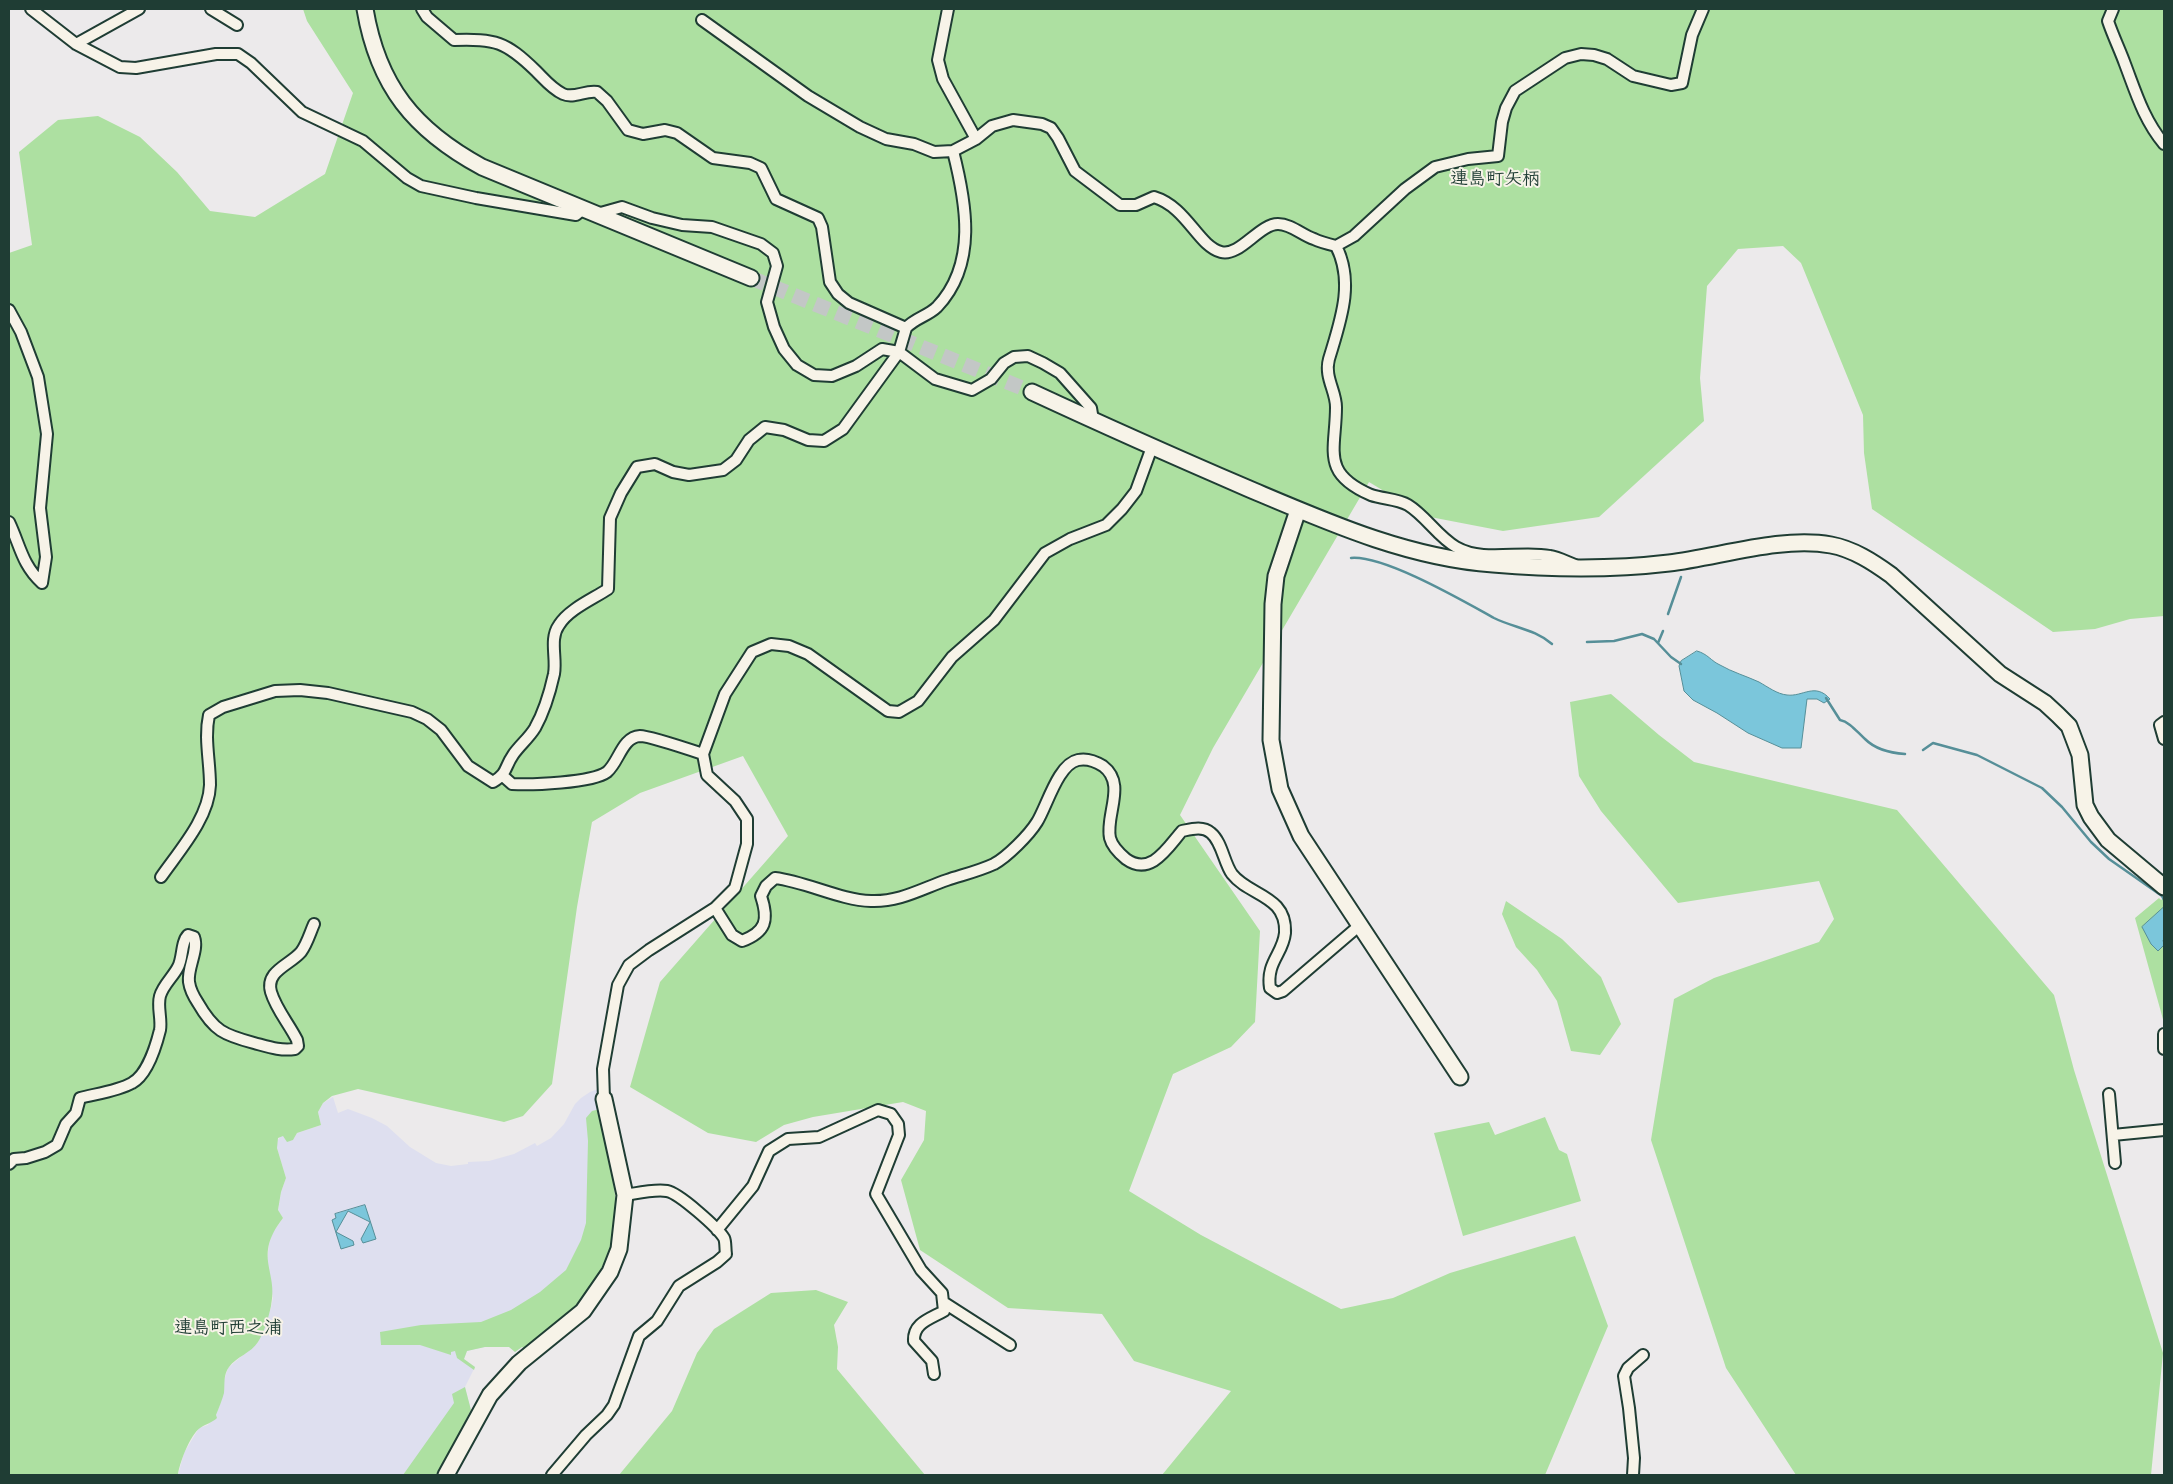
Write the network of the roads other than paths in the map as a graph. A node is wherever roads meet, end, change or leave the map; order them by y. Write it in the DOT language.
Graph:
graph roads {
  1 [pos="31,9"];
  2 [pos="139,9"];
  3 [pos="211,9"];
  4 [pos="365,9"];
  5 [pos="422,9"];
  6 [pos="948,9"];
  7 [pos="1703,9"];
  8 [pos="2113,9"];
  9 [pos="702,20"];
  10 [pos="237,25"];
  11 [pos="76,44"];
  12 [pos="976,139"];
  13 [pos="2164,144"];
  14 [pos="953,150"];
  15 [pos="590,212"];
  16 [pos="1336,246"];
  17 [pos="751,278"];
  18 [pos="9,310"];
  19 [pos="906,328"];
  20 [pos="899,352"];
  21 [pos="1032,392"];
  22 [pos="1093,420"];
  23 [pos="1152,447"];
  24 [pos="1298,510"];
  25 [pos="9,522"];
  26 [pos="1582,568"];
  27 [pos="2164,722"];
  28 [pos="2164,739"];
  29 [pos="703,754"];
  30 [pos="503,776"];
  31 [pos="161,877"];
  32 [pos="2164,887"];
  33 [pos="715,908"];
  34 [pos="314,924"];
  35 [pos="1360,925"];
  36 [pos="2164,1034"];
  37 [pos="2164,1049"];
  38 [pos="1460,1077"];
  39 [pos="2110,1094"];
  40 [pos="604,1099"];
  41 [pos="2164,1130"];
  42 [pos="2113,1135"];
  43 [pos="9,1164"];
  44 [pos="2114,1164"];
  45 [pos="625,1195"];
  46 [pos="717,1230"];
  47 [pos="943,1302"];
  48 [pos="1010,1345"];
  49 [pos="1643,1355"];
  50 [pos="934,1374"];
  51 [pos="446,1475"];
  52 [pos="552,1475"];
  53 [pos="1633,1475"];
  1 -- 11 [label="street"];
  2 -- 11 [label="street"];
  3 -- 10 [label="street"];
  4 -- 15 [label="street"];
  5 -- 19 [label="street"];
  6 -- 12 [label="street"];
  7 -- 16 [label="street"];
  8 -- 13 [label="street"];
  9 -- 14 [label="street"];
  11 -- 15 [label="street"];
  12 -- 14 [label="street"];
  12 -- 16 [label="street"];
  14 -- 19 [label="street"];
  15 -- 17 [label="street"];
  15 -- 20 [label="street"];
  16 -- 26 [label="street"];
  18 -- 25 [label="street"];
  19 -- 20 [label="street"];
  20 -- 22 [label="street"];
  20 -- 30 [label="street"];
  21 -- 22 [label="street"];
  22 -- 23 [label="street"];
  23 -- 24 [label="street"];
  23 -- 29 [label="street"];
  24 -- 26 [label="street"];
  24 -- 35 [label="street"];
  26 -- 32 [label="street"];
  27 -- 28 [label="street"];
  29 -- 30 [label="street"];
  29 -- 33 [label="street"];
  30 -- 31 [label="street"];
  33 -- 35 [label="street"];
  33 -- 40 [label="street"];
  34 -- 43 [label="street"];
  35 -- 38 [label="street"];
  36 -- 37 [label="street"];
  39 -- 42 [label="street"];
  40 -- 45 [label="street"];
  41 -- 42 [label="street"];
  42 -- 44 [label="street"];
  45 -- 46 [label="street"];
  45 -- 51 [label="street"];
  46 -- 47 [label="street"];
  46 -- 52 [label="street"];
  47 -- 48 [label="street"];
  47 -- 50 [label="street"];
  49 -- 53 [label="street"];
}
